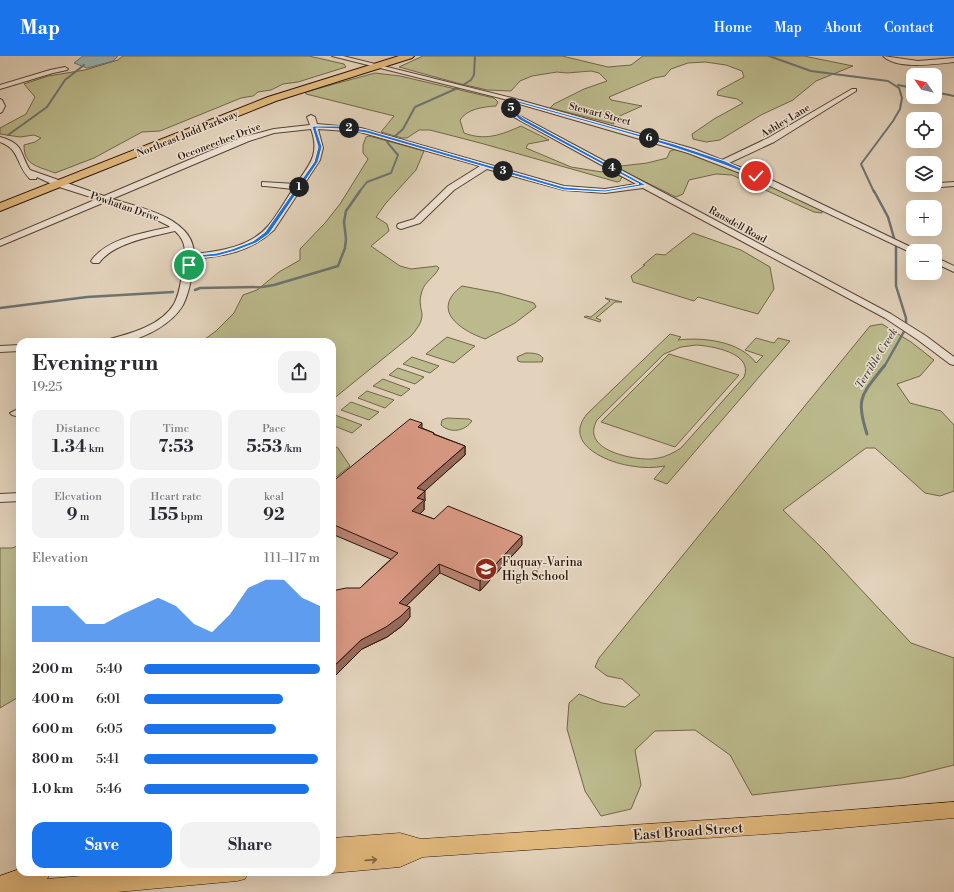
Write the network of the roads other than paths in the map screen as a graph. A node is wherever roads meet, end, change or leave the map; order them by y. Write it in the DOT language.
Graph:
graph roads {
  1 [pos="336,56"];
  2 [pos="409,56"];
  3 [pos="886,56"];
  4 [pos="954,60"];
  5 [pos="377,66"];
  6 [pos="65,69"];
  7 [pos="0,87"];
  8 [pos="854,90"];
  9 [pos="0,101"];
  10 [pos="516,101"];
  11 [pos="0,111"];
  12 [pos="311,117"];
  13 [pos="314,127"];
  14 [pos="0,139"];
  15 [pos="724,162"];
  16 [pos="486,166"];
  17 [pos="57,183"];
  18 [pos="265,184"];
  19 [pos="954,184"];
  20 [pos="644,185"];
  21 [pos="942,185"];
  22 [pos="299,187"];
  23 [pos="104,199"];
  24 [pos="0,203"];
  25 [pos="0,207"];
  26 [pos="401,226"];
  27 [pos="177,228"];
  28 [pos="0,243"];
  29 [pos="906,247"];
  30 [pos="191,257"];
  31 [pos="96,261"];
  32 [pos="942,263"];
  33 [pos="954,269"];
  34 [pos="134,338"];
  35 [pos="16,348"];
  36 [pos="0,349"];
  37 [pos="954,362"];
  38 [pos="16,497"];
  39 [pos="0,498"];
  40 [pos="954,810"];
  41 [pos="336,847"];
  42 [pos="421,848"];
  43 [pos="336,864"];
  44 [pos="29,876"];
  45 [pos="191,876"];
  46 [pos="0,886"];
  1 -- 5 [label="street, Stewart Street"];
  2 -- 5 [label="highway, Northeast Judd Parkway"];
  3 -- 4 [label="street"];
  5 -- 10 [label="street, Stewart Street"];
  5 -- 17 [label="highway, Northeast Judd Parkway"];
  6 -- 7 [label="street"];
  8 -- 15 [label="street, Ashley Lane"];
  9 -- 11 [label="street"];
  10 -- 15 [label="street, Stewart Street"];
  10 -- 20 [label="street, Ransdell Road"];
  12 -- 13 [label="street"];
  13 -- 16 [label="street, Occoneechee Drive"];
  13 -- 22 [label="street"];
  13 -- 23 [label="street, Occoneechee Drive"];
  14 -- 17 [label="street, Powhatan Drive"];
  15 -- 29 [label="street, Stewart Street"];
  16 -- 20 [label="street, Occoneechee Drive"];
  16 -- 26 [label="street"];
  17 -- 23 [label="street, Powhatan Drive"];
  17 -- 24 [label="highway, Northeast Judd Parkway"];
  17 -- 25 [label="highway, Northeast Judd Parkway"];
  18 -- 22 [label="street"];
  19 -- 21 [label="street"];
  20 -- 37 [label="street, Ransdell Road"];
  22 -- 30 [label="street"];
  23 -- 27 [label="street, Powhatan Drive"];
  23 -- 28 [label="street, Occoneechee Drive"];
  27 -- 30 [label="street, Powhatan Drive"];
  27 -- 31 [label="street"];
  30 -- 34 [label="street, Powhatan Drive"];
  32 -- 33 [label="street"];
  35 -- 36 [label="street"];
  38 -- 39 [label="street"];
  40 -- 42 [label="main road, East Broad Street"];
  41 -- 42 [label="main road, East Broad Street"];
  43 -- 42 [label="main road, East Broad Street, one-way"];
  44 -- 46 [label="main road"];
  45 -- 46 [label="main road"];
}
